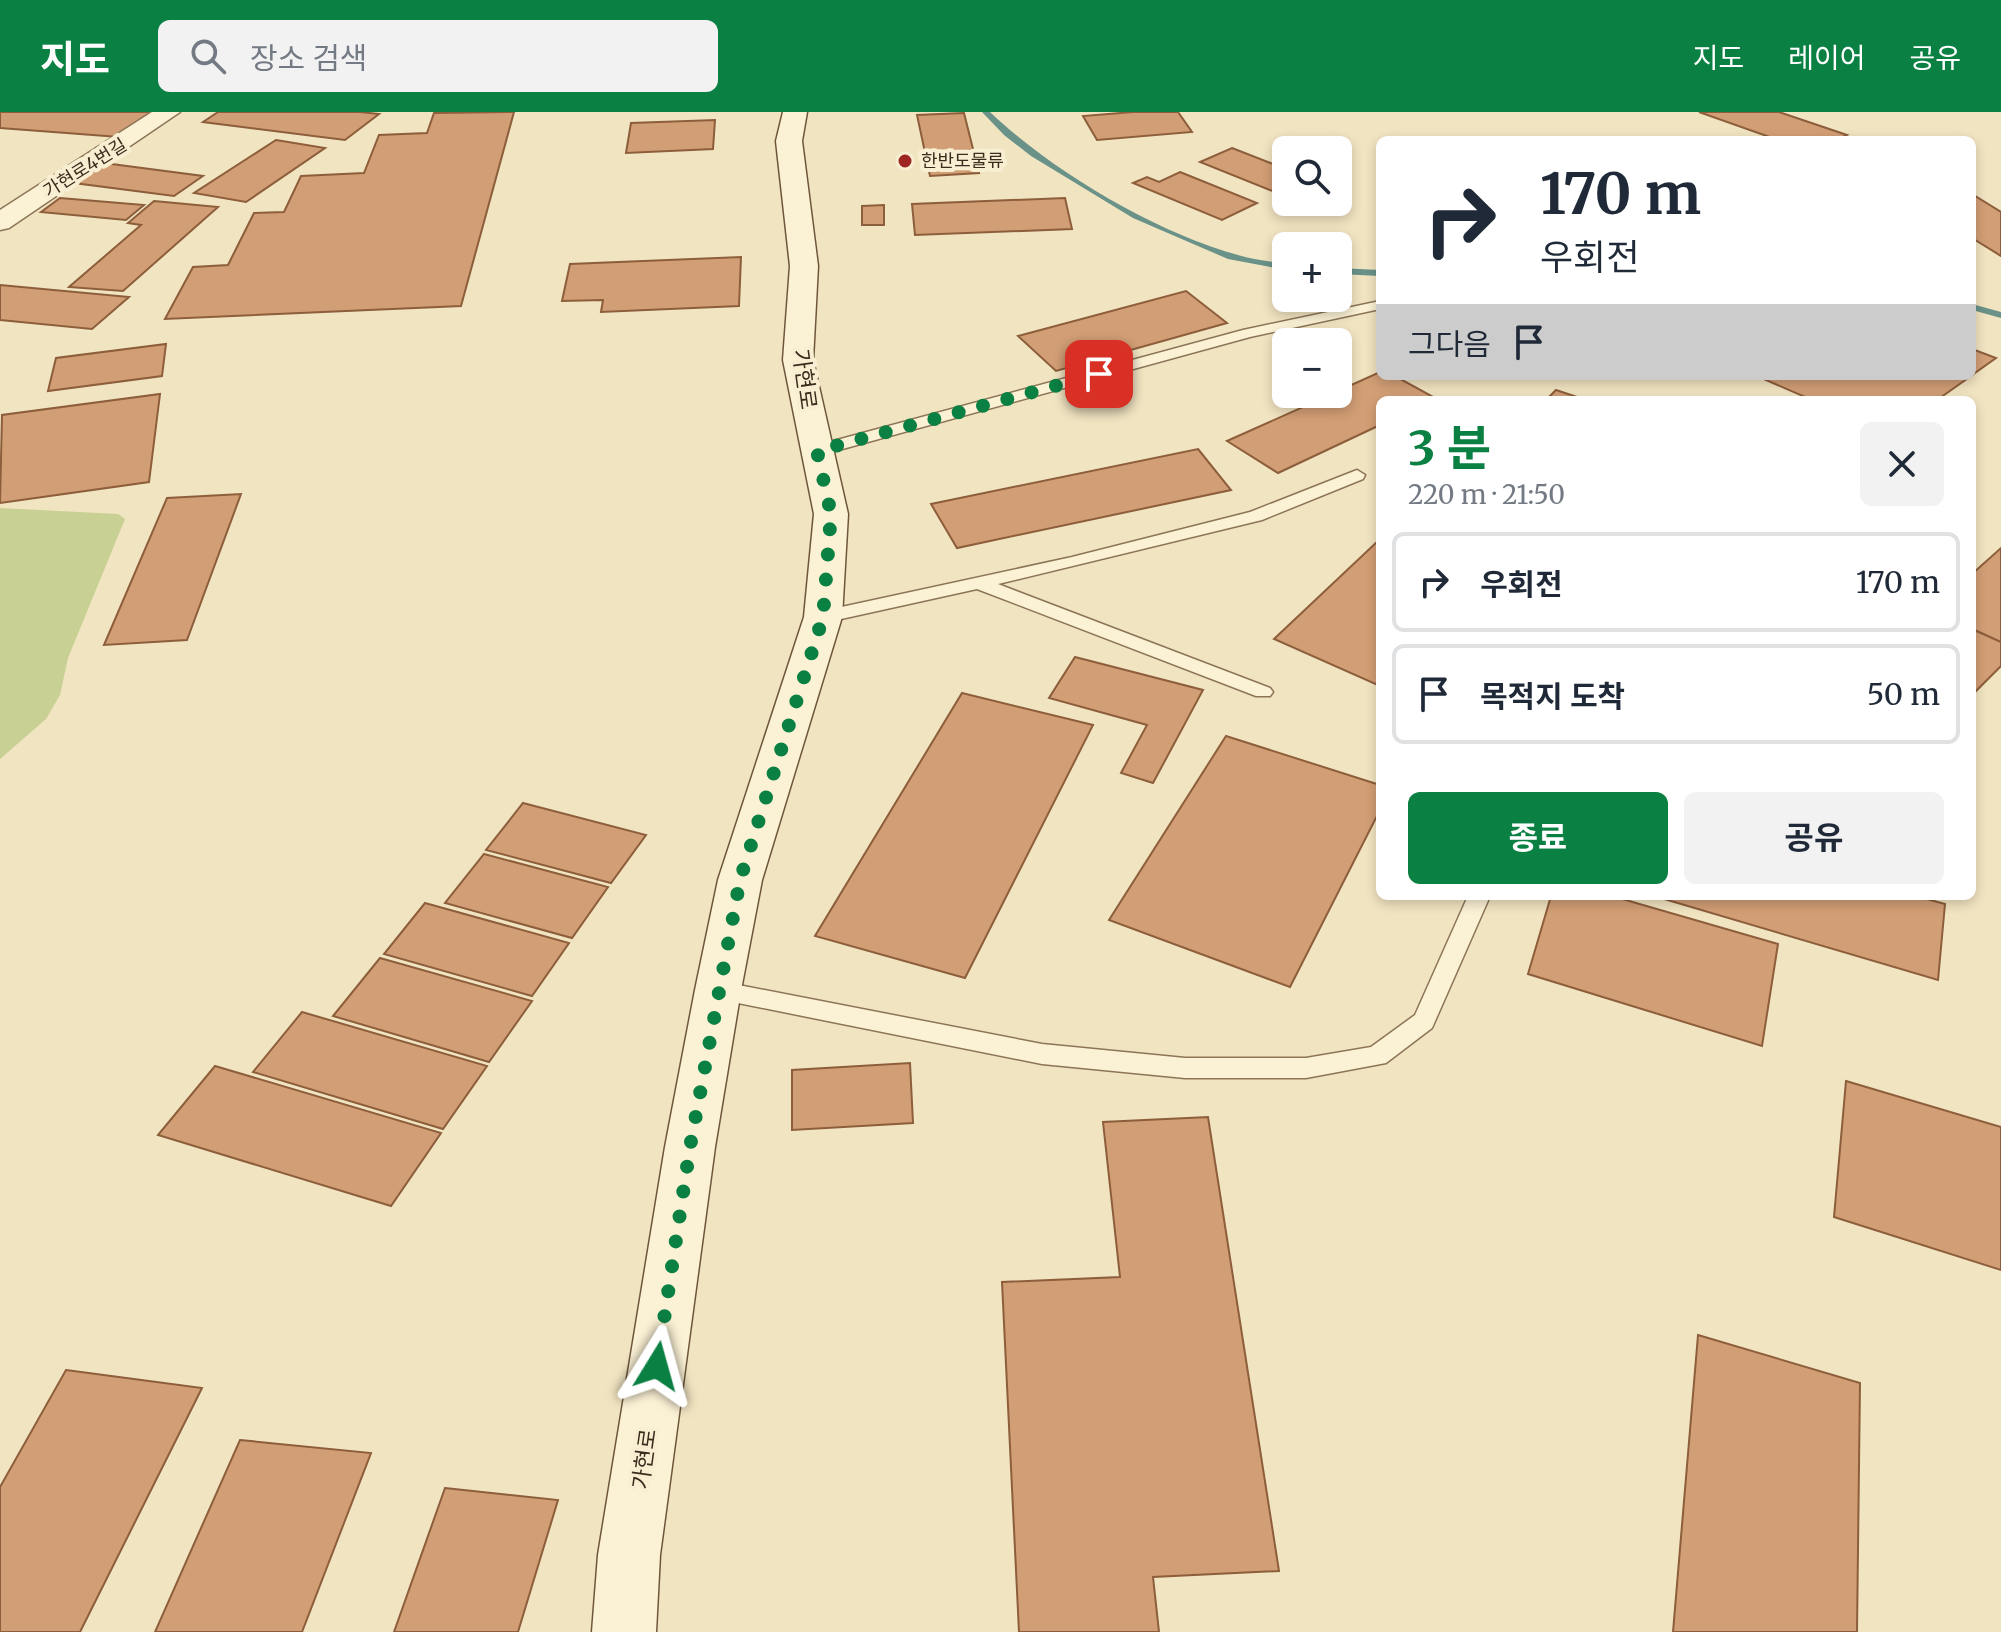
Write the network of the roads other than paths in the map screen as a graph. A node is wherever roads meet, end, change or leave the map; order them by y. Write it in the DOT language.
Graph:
graph roads {
  1 [pos="168,112"];
  2 [pos="795,112"];
  3 [pos="0,222"];
  4 [pos="1376,306"];
  5 [pos="817,451"];
  6 [pos="1357,475"];
  7 [pos="979,583"];
  8 [pos="823,617"];
  9 [pos="1263,692"];
  10 [pos="1477,900"];
  11 [pos="718,990"];
  12 [pos="624,1632"];
  1 -- 3 [label="street, 가현로4번길"];
  2 -- 5 [label="street, 가현로"];
  4 -- 5 [label="lane"];
  5 -- 8 [label="street, 가현로"];
  6 -- 7 [label="lane"];
  7 -- 8 [label="lane"];
  7 -- 9 [label="lane"];
  8 -- 11 [label="street, 가현로"];
  10 -- 11 [label="lane"];
  11 -- 12 [label="street, 가현로"];
}
